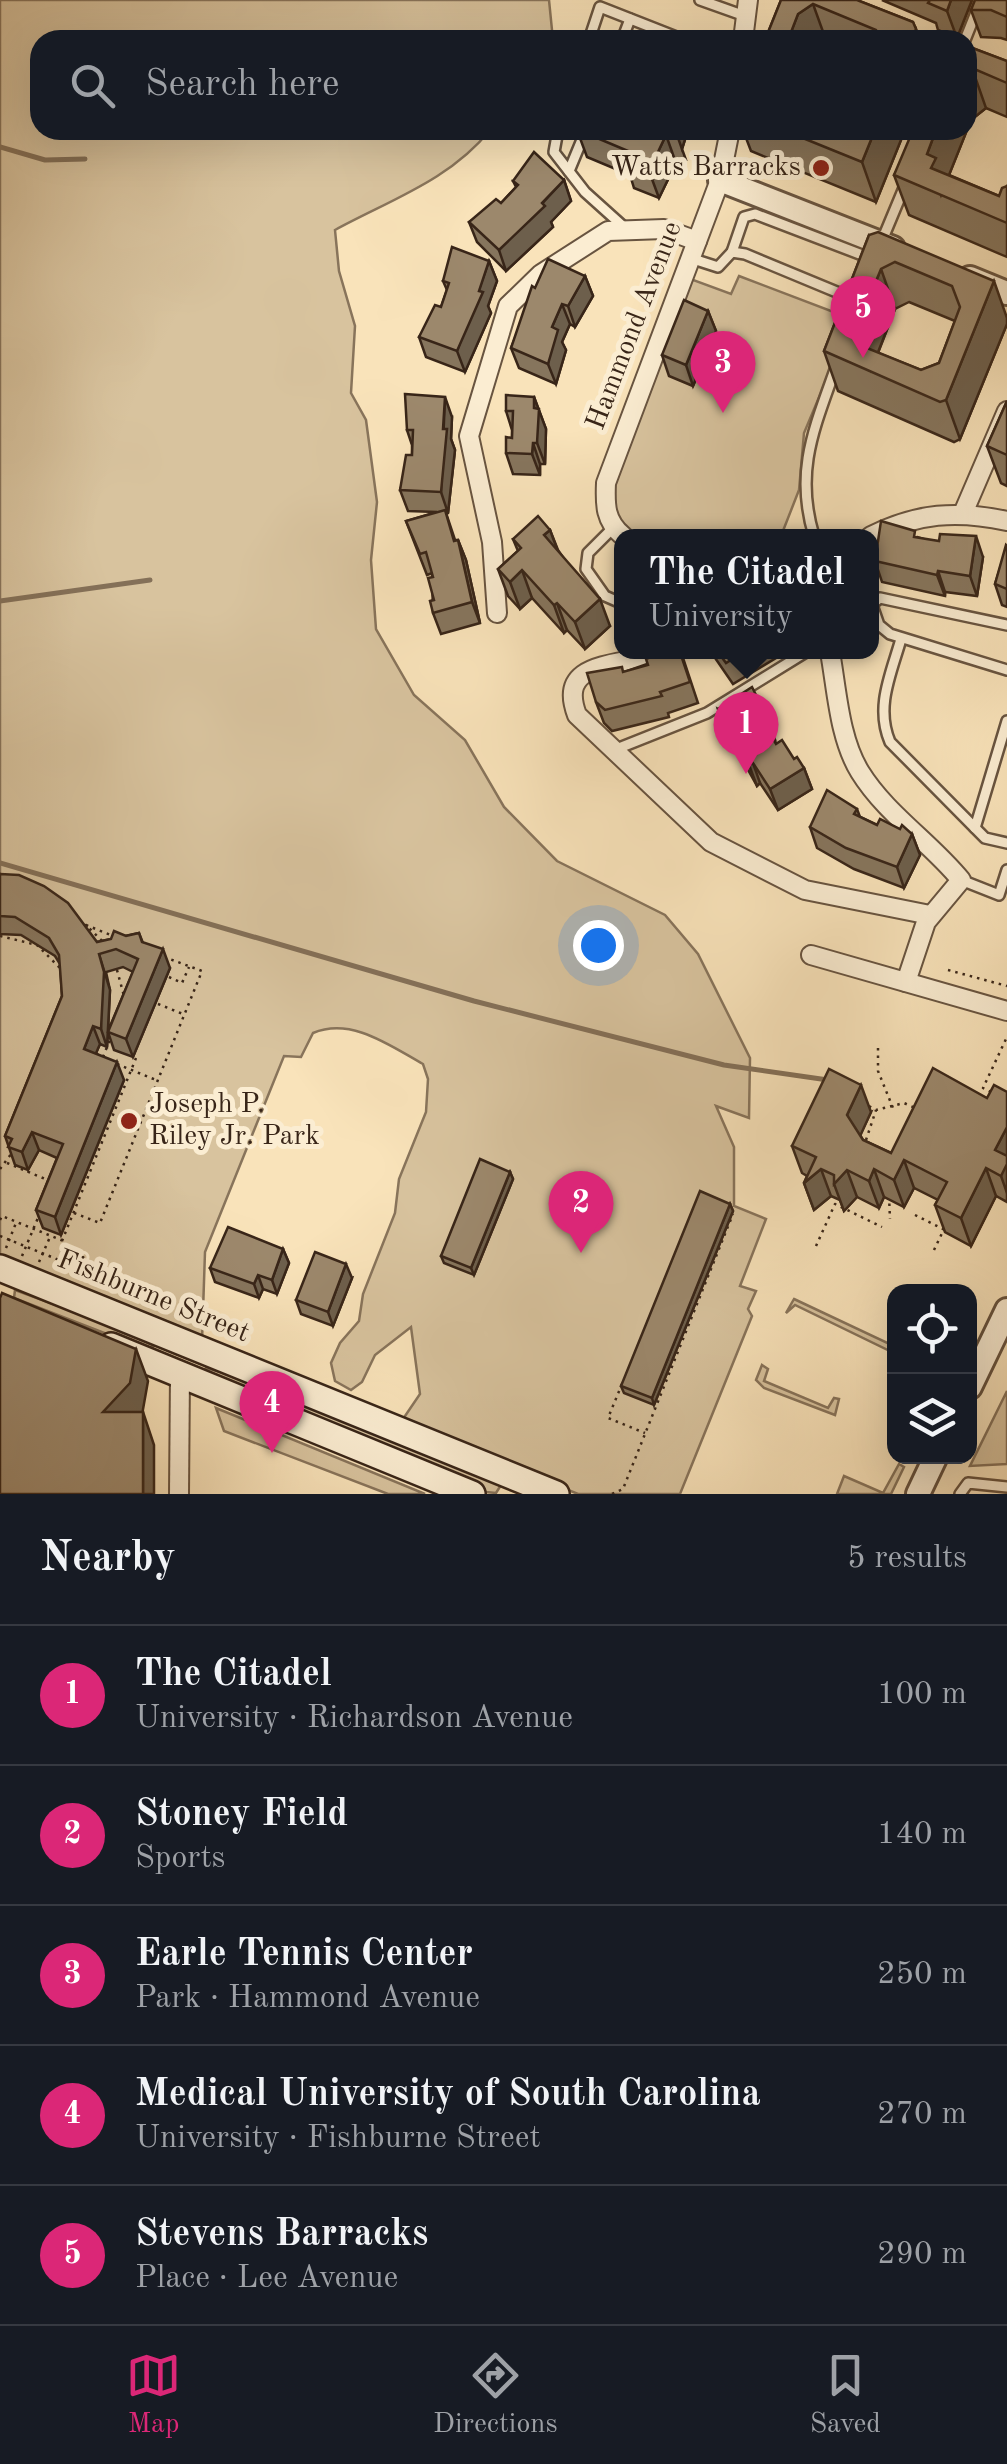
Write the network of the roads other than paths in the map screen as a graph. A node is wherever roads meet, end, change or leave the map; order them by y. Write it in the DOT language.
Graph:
graph roads {
  1 [pos="700,0"];
  2 [pos="982,0"];
  3 [pos="747,8"];
  4 [pos="630,19"];
  5 [pos="592,30"];
  6 [pos="626,30"];
  7 [pos="658,30"];
  8 [pos="970,30"];
  9 [pos="556,140"];
  10 [pos="582,140"];
  11 [pos="728,140"];
  12 [pos="569,171"];
  13 [pos="908,178"];
  14 [pos="720,180"];
  15 [pos="799,221"];
  16 [pos="626,229"];
  17 [pos="694,250"];
  18 [pos="876,250"];
  19 [pos="732,252"];
  20 [pos="917,257"];
  21 [pos="866,272"];
  22 [pos="953,272"];
  23 [pos="862,286"];
  24 [pos="1007,293"];
  25 [pos="839,356"];
  26 [pos="1007,411"];
  27 [pos="964,511"];
  28 [pos="1007,521"];
  29 [pos="616,529"];
  30 [pos="813,529"];
  31 [pos="879,532"];
  32 [pos="614,535"];
  33 [pos="614,599"];
  34 [pos="879,599"];
  35 [pos="498,612"];
  36 [pos="879,624"];
  37 [pos="1007,625"];
  38 [pos="901,638"];
  39 [pos="632,659"];
  40 [pos="795,659"];
  41 [pos="831,659"];
  42 [pos="1007,670"];
  43 [pos="1007,721"];
  44 [pos="614,750"];
  45 [pos="993,768"];
  46 [pos="1007,770"];
  47 [pos="975,828"];
  48 [pos="1007,843"];
  49 [pos="1007,870"];
  50 [pos="960,880"];
  51 [pos="930,915"];
  52 [pos="811,955"];
  53 [pos="906,982"];
  54 [pos="1007,1011"];
  55 [pos="5,1266"];
  56 [pos="1007,1310"];
  57 [pos="87,1336"];
  58 [pos="169,1336"];
  59 [pos="177,1373"];
  60 [pos="976,1374"];
  61 [pos="932,1464"];
  62 [pos="525,1488"];
  63 [pos="1007,1488"];
  64 [pos="178,1494"];
  65 [pos="472,1494"];
  66 [pos="556,1494"];
  67 [pos="918,1494"];
  68 [pos="960,1494"];
  1 -- 3 [label="lane"];
  2 -- 8 [label="lane"];
  4 -- 5 [label="lane"];
  4 -- 6 [label="lane"];
  4 -- 7 [label="lane"];
  9 -- 12 [label="lane"];
  10 -- 12 [label="lane"];
  11 -- 14 [label="street, Hammond Avenue"];
  12 -- 16 [label="lane"];
  13 -- 18 [label="lane"];
  14 -- 15 [label="street"];
  14 -- 17 [label="street, Hammond Avenue"];
  15 -- 18 [label="street"];
  15 -- 19 [label="lane"];
  16 -- 17 [label="street"];
  16 -- 35 [label="street"];
  17 -- 19 [label="lane"];
  17 -- 29 [label="street, Hammond Avenue"];
  18 -- 20 [label="street"];
  18 -- 21 [label="lane"];
  19 -- 23 [label="lane"];
  22 -- 24 [label="street"];
  25 -- 30 [label="lane"];
  26 -- 27 [label="street"];
  27 -- 28 [label="street"];
  27 -- 31 [label="street"];
  32 -- 33 [label="lane"];
  34 -- 37 [label="lane"];
  36 -- 38 [label="lane"];
  38 -- 42 [label="lane"];
  38 -- 47 [label="lane"];
  39 -- 44 [label="street"];
  40 -- 44 [label="lane"];
  41 -- 50 [label="street"];
  43 -- 45 [label="lane"];
  44 -- 51 [label="street"];
  45 -- 46 [label="lane"];
  45 -- 47 [label="lane"];
  47 -- 48 [label="lane"];
  49 -- 50 [label="lane"];
  50 -- 51 [label="street"];
  51 -- 53 [label="street"];
  52 -- 53 [label="street"];
  53 -- 54 [label="street"];
  55 -- 58 [label="main road, Fishburne Street"];
  56 -- 60 [label="street"];
  57 -- 59 [label="main road"];
  58 -- 59 [label="main road"];
  58 -- 62 [label="main road, Fishburne Street"];
  59 -- 64 [label="street"];
  59 -- 65 [label="main road"];
  61 -- 67 [label="street"];
  62 -- 66 [label="main road, Fishburne Street"];
  63 -- 68 [label="lane"];
}
